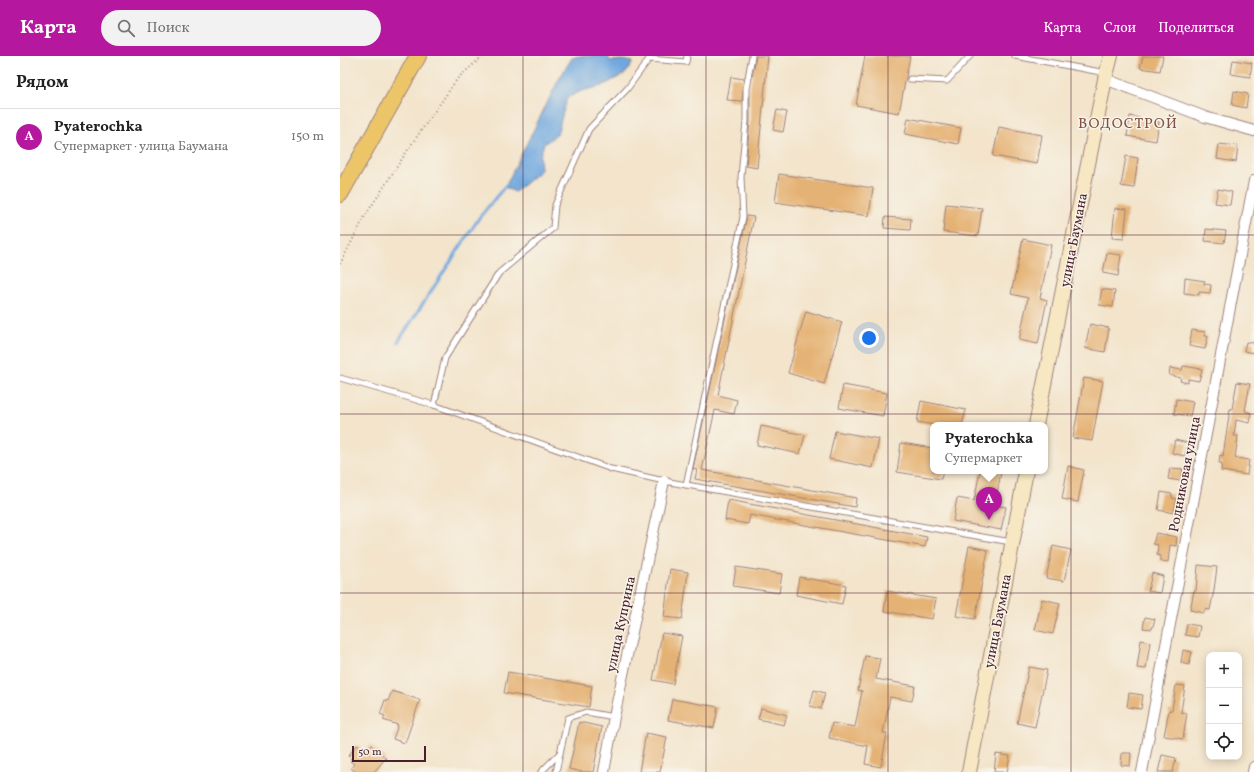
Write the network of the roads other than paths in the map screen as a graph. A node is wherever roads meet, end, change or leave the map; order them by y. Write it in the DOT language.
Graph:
graph roads {
  1 [pos="418,56"];
  2 [pos="687,56"];
  3 [pos="752,56"];
  4 [pos="970,56"];
  5 [pos="1015,56"];
  6 [pos="1111,56"];
  7 [pos="1106,77"];
  8 [pos="910,79"];
  9 [pos="1254,131"];
  10 [pos="1254,181"];
  11 [pos="340,194"];
  12 [pos="340,378"];
  13 [pos="434,405"];
  14 [pos="1037,422"];
  15 [pos="1025,474"];
  16 [pos="664,481"];
  17 [pos="686,485"];
  18 [pos="1012,542"];
  19 [pos="614,717"];
  20 [pos="560,753"];
  21 [pos="1254,767"];
  22 [pos="541,772"];
  23 [pos="556,772"];
  24 [pos="604,772"];
  25 [pos="969,772"];
  26 [pos="1142,772"];
  27 [pos="1253,772"];
  1 -- 11 [label="main road"];
  2 -- 13 [label="lane"];
  3 -- 17 [label="lane"];
  4 -- 8 [label="lane"];
  5 -- 7 [label="lane"];
  6 -- 7 [label="street, улица Баумана"];
  7 -- 9 [label="street"];
  7 -- 14 [label="street, улица Баумана"];
  10 -- 26 [label="street, Родниковая улица"];
  12 -- 13 [label="lane"];
  13 -- 16 [label="lane"];
  15 -- 18 [label="street, улица Баумана"];
  16 -- 17 [label="lane"];
  16 -- 19 [label="street, улица Куприна"];
  17 -- 18 [label="lane"];
  18 -- 25 [label="street, улица Баумана"];
  19 -- 20 [label="lane"];
  19 -- 24 [label="street, улица Куприна"];
  20 -- 22 [label="lane"];
  20 -- 23 [label="lane"];
  21 -- 27 [label="street"];
}
